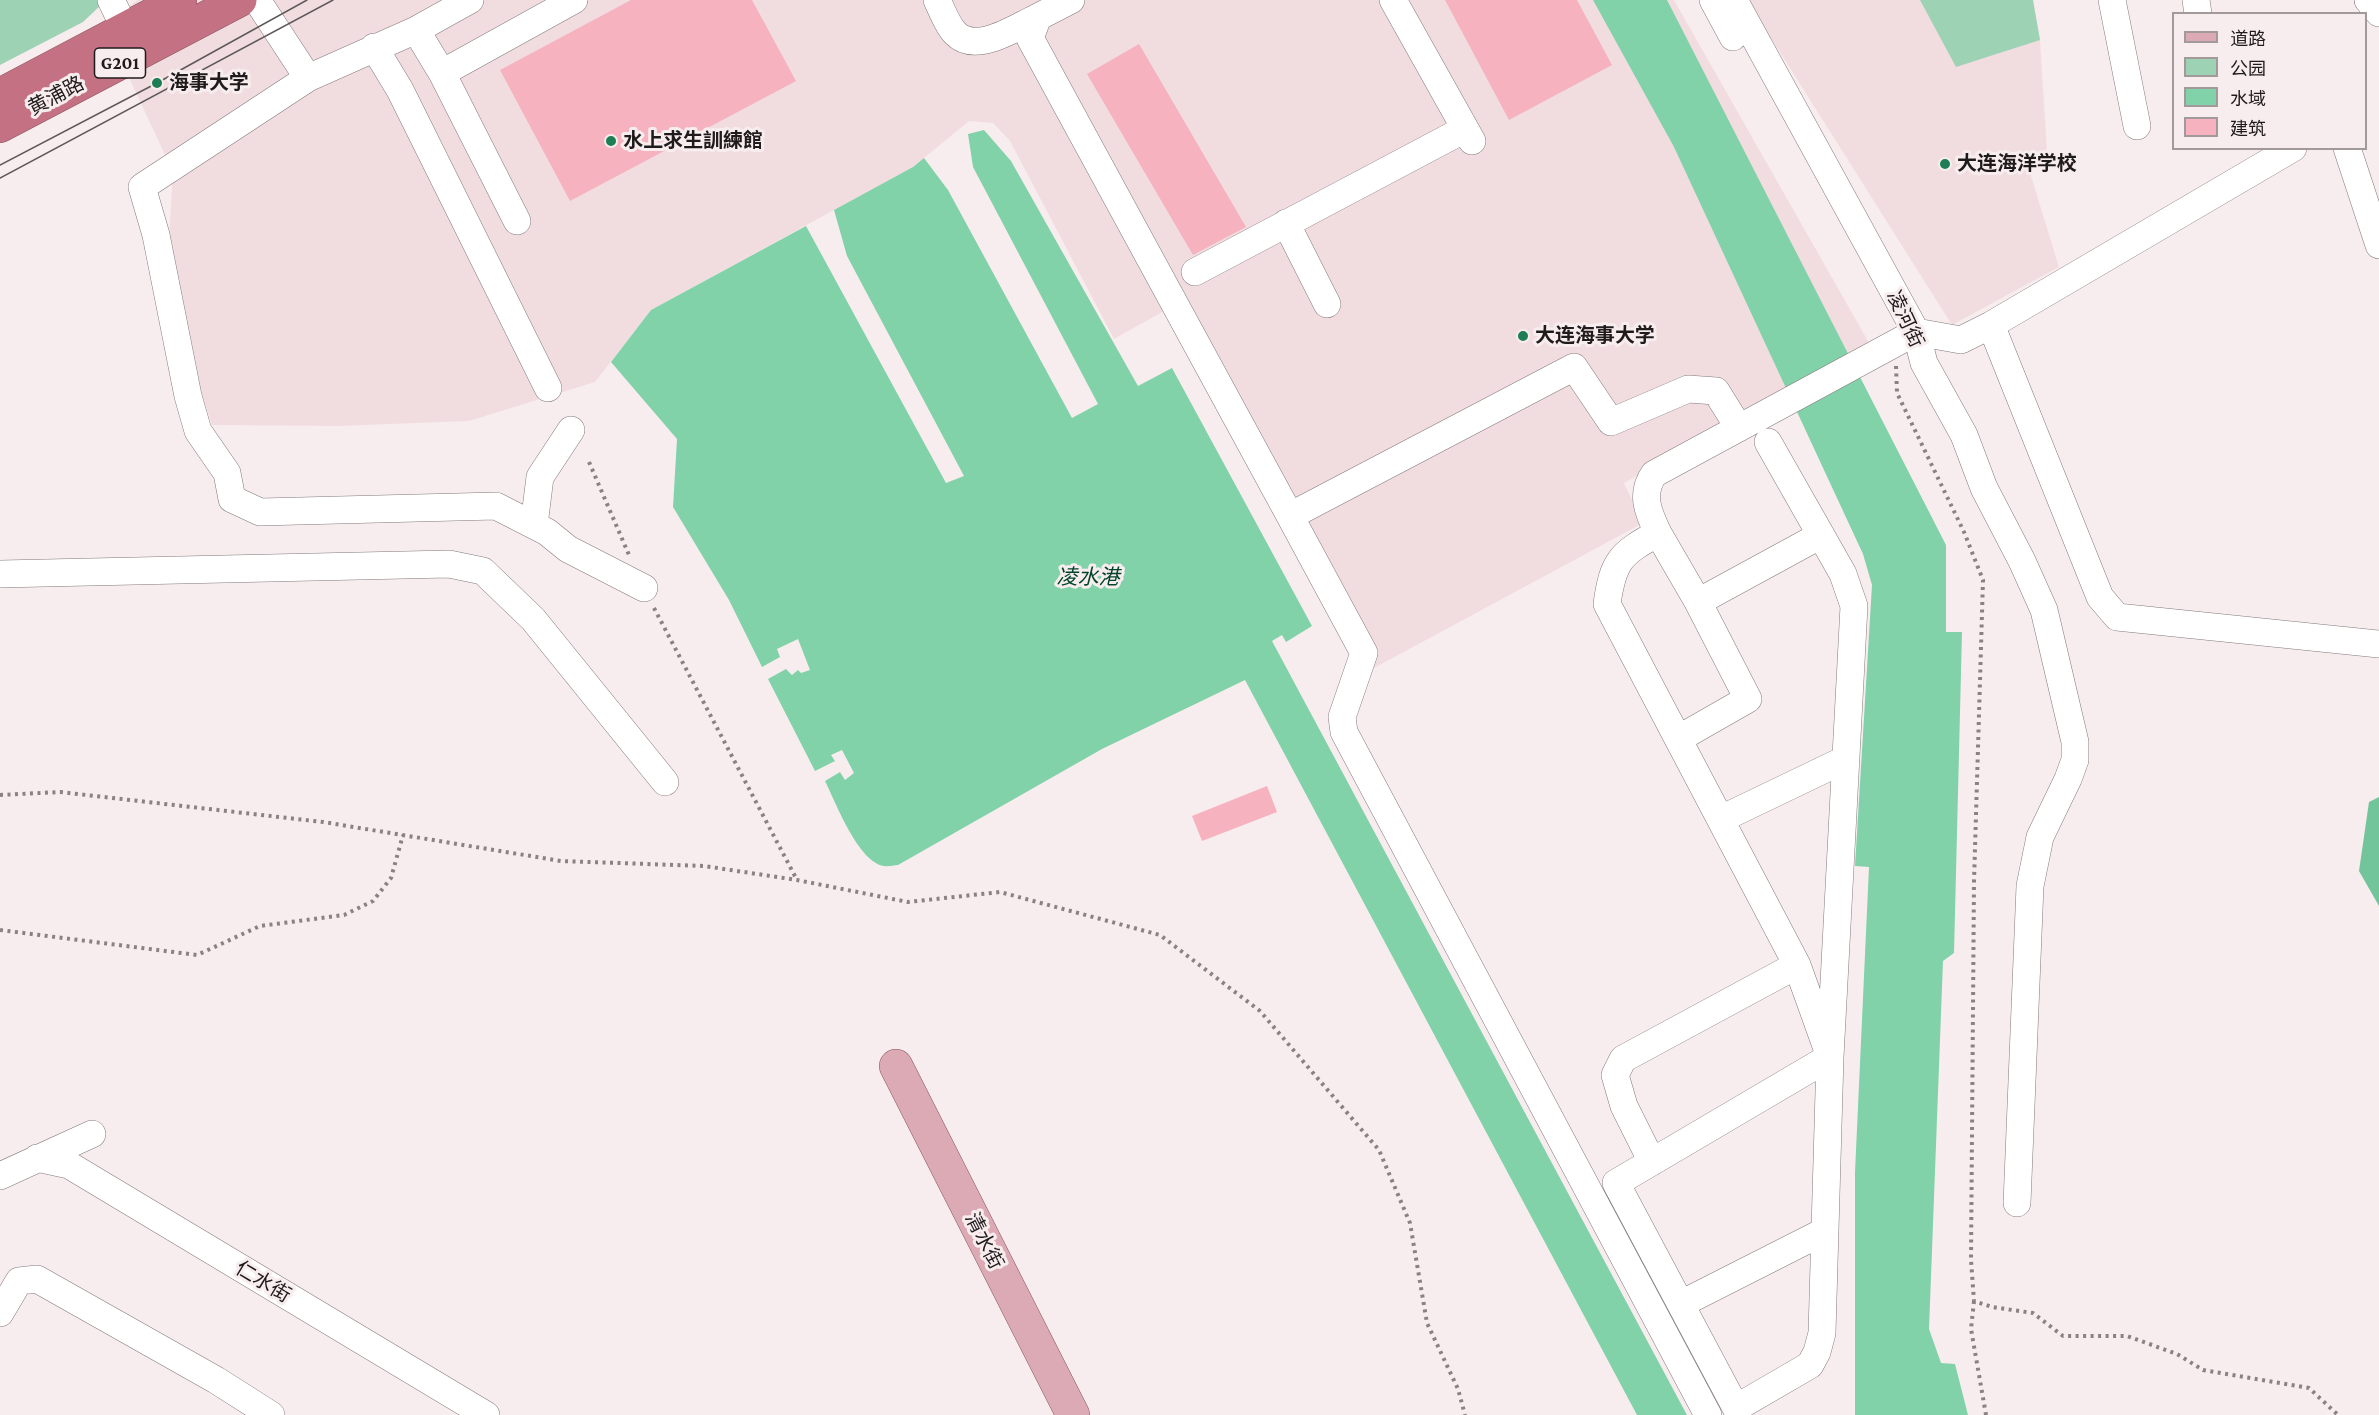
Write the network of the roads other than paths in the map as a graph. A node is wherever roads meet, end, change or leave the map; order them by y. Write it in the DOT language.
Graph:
graph roads {
  1 [pos="111,0"];
  2 [pos="151,0"];
  3 [pos="180,0"];
  4 [pos="240,0"];
  5 [pos="257,0"];
  6 [pos="470,0"];
  7 [pos="574,0"];
  8 [pos="937,0"];
  9 [pos="1071,0"];
  10 [pos="1393,0"];
  11 [pos="1713,0"];
  12 [pos="1734,0"];
  13 [pos="2112,0"];
  14 [pos="2368,0"];
  15 [pos="2379,13"];
  16 [pos="1038,17"];
  17 [pos="126,28"];
  18 [pos="416,30"];
  19 [pos="374,47"];
  20 [pos="442,73"];
  21 [pos="308,78"];
  22 [pos="0,94"];
  23 [pos="0,126"];
  24 [pos="2137,126"];
  25 [pos="2290,150"];
  26 [pos="2348,150"];
  27 [pos="517,221"];
  28 [pos="1286,223"];
  29 [pos="2379,245"];
  30 [pos="1195,272"];
  31 [pos="1327,304"];
  32 [pos="1991,325"];
  33 [pos="1897,347"];
  34 [pos="548,388"];
  35 [pos="1739,428"];
  36 [pos="571,430"];
  37 [pos="1768,442"];
  38 [pos="1290,516"];
  39 [pos="534,525"];
  40 [pos="1658,533"];
  41 [pos="1821,535"];
  42 [pos="0,574"];
  43 [pos="644,588"];
  44 [pos="1698,602"];
  45 [pos="2379,644"];
  46 [pos="1678,739"];
  47 [pos="1846,759"];
  48 [pos="665,782"];
  49 [pos="1721,819"];
  50 [pos="1797,965"];
  51 [pos="1830,1057"];
  52 [pos="896,1066"];
  53 [pos="92,1134"];
  54 [pos="37,1158"];
  55 [pos="1652,1162"];
  56 [pos="0,1176"];
  57 [pos="2017,1203"];
  58 [pos="1825,1231"];
  59 [pos="1680,1304"];
  60 [pos="0,1313"];
  61 [pos="271,1415"];
  62 [pos="486,1415"];
  63 [pos="1073,1415"];
  64 [pos="1708,1415"];
  1 -- 17 [label="street"];
  2 -- 17 [label="highway"];
  3 -- 17 [label="highway, 黄浦路 / G201"];
  4 -- 23 [label="highway, 黄浦路 / G201"];
  5 -- 21 [label="street"];
  6 -- 18 [label="street"];
  7 -- 20 [label="street"];
  8 -- 16 [label="street"];
  9 -- 16 [label="street"];
  10 -- 28 [label="street"];
  11 -- 33 [label="street, 凌河街"];
  12 -- 33 [label="street, 凌河街"];
  13 -- 24 [label="street"];
  14 -- 15 [label="street"];
  16 -- 38 [label="street"];
  17 -- 22 [label="highway, 黄浦路 / G201"];
  18 -- 19 [label="street"];
  18 -- 20 [label="street"];
  19 -- 21 [label="street"];
  19 -- 34 [label="street"];
  20 -- 27 [label="street"];
  21 -- 39 [label="street"];
  25 -- 32 [label="street"];
  26 -- 29 [label="street"];
  28 -- 30 [label="street"];
  28 -- 31 [label="street"];
  32 -- 33 [label="street"];
  32 -- 45 [label="street"];
  33 -- 35 [label="street"];
  33 -- 57 [label="street, 凌河街"];
  35 -- 38 [label="street"];
  35 -- 40 [label="street"];
  36 -- 39 [label="street"];
  37 -- 41 [label="street"];
  38 -- 64 [label="street"];
  39 -- 43 [label="street"];
  40 -- 44 [label="street"];
  40 -- 46 [label="street"];
  41 -- 44 [label="street"];
  41 -- 47 [label="street"];
  42 -- 48 [label="street"];
  44 -- 46 [label="street"];
  46 -- 49 [label="street"];
  47 -- 49 [label="street"];
  47 -- 51 [label="street"];
  49 -- 50 [label="street"];
  50 -- 51 [label="street"];
  50 -- 55 [label="street"];
  51 -- 55 [label="street"];
  51 -- 58 [label="street"];
  52 -- 63 [label="main road, 清水街"];
  53 -- 54 [label="street"];
  54 -- 56 [label="street"];
  54 -- 62 [label="street, 仁水街"];
  55 -- 59 [label="street"];
  58 -- 59 [label="street"];
  58 -- 59 [label="street"];
  60 -- 61 [label="street"];
}
